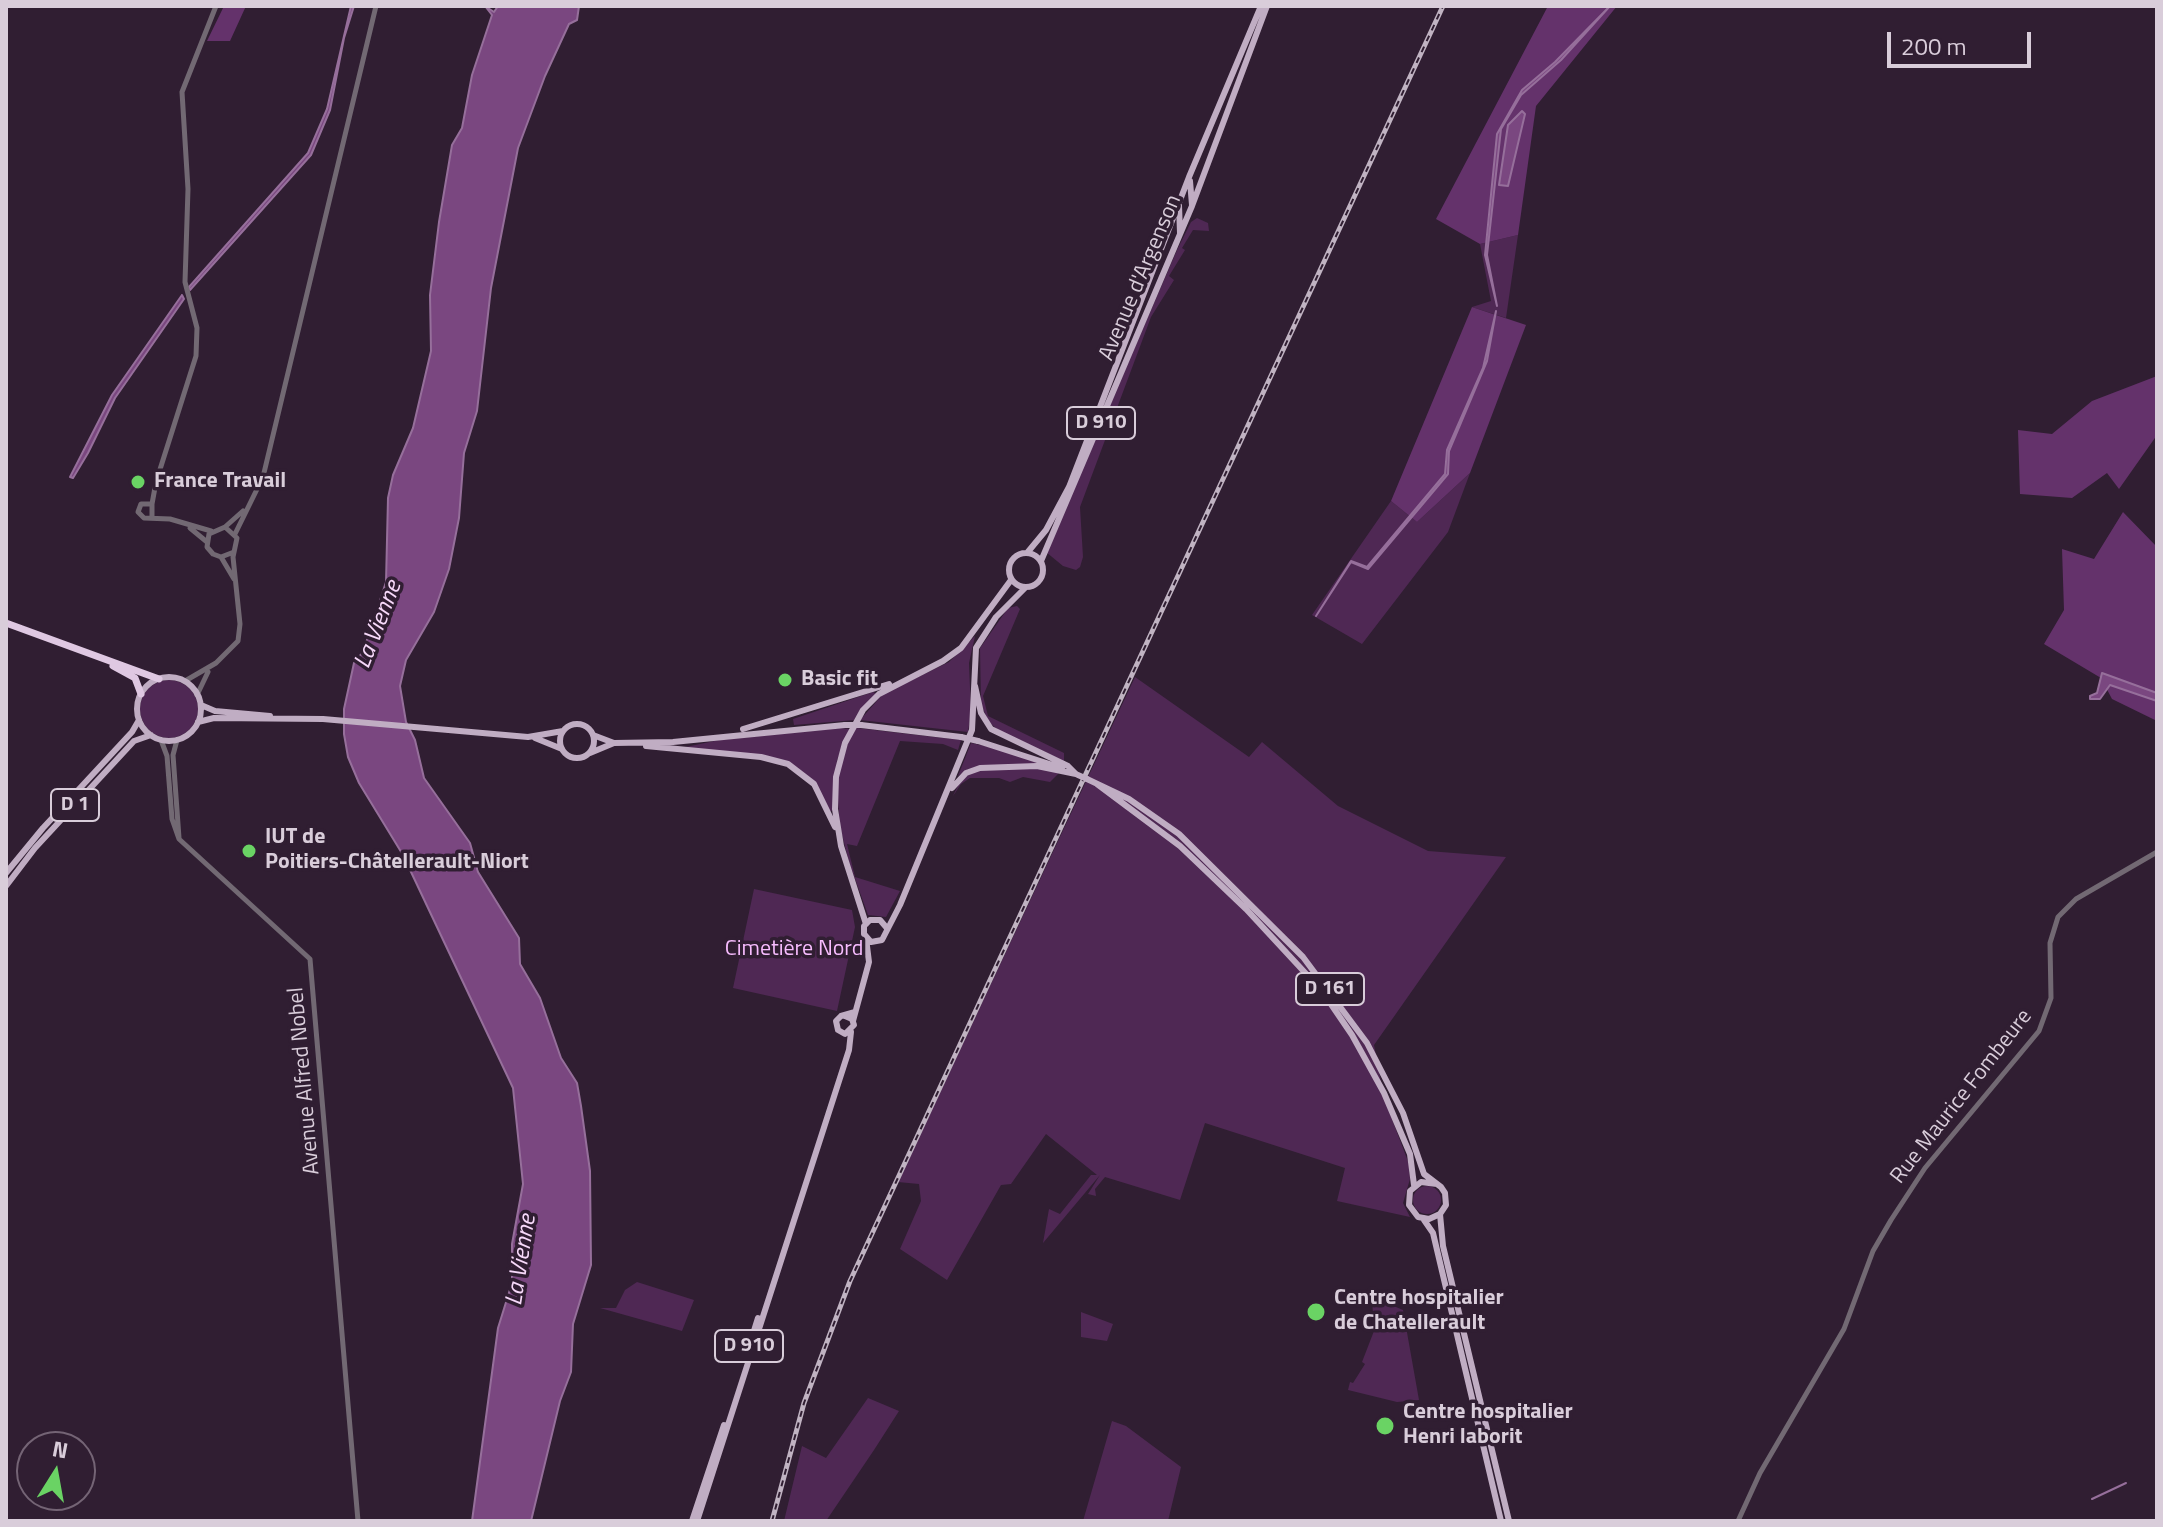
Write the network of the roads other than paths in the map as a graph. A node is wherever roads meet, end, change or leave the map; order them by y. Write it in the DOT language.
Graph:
graph roads {
  1 [pos="216,6"];
  2 [pos="376,6"];
  3 [pos="1264,6"];
  4 [pos="1189,177"];
  5 [pos="1179,203"];
  6 [pos="1192,206"];
  7 [pos="1180,233"];
  8 [pos="156,482"];
  9 [pos="144,502"];
  10 [pos="249,505"];
  11 [pos="154,507"];
  12 [pos="152,516"];
  13 [pos="170,519"];
  14 [pos="186,525"];
  15 [pos="225,527"];
  16 [pos="212,531"];
  17 [pos="235,534"];
  18 [pos="207,542"];
  19 [pos="234,552"];
  20 [pos="1027,553"];
  21 [pos="221,557"];
  22 [pos="1041,561"];
  23 [pos="1011,580"];
  24 [pos="236,584"];
  25 [pos="1025,588"];
  26 [pos="6,623"];
  27 [pos="101,659"];
  28 [pos="216,663"];
  29 [pos="930,669"];
  30 [pos="973,678"];
  31 [pos="159,679"];
  32 [pos="185,681"];
  33 [pos="141,694"];
  34 [pos="197,695"];
  35 [pos="201,705"];
  36 [pos="289,718"];
  37 [pos="139,720"];
  38 [pos="198,722"];
  39 [pos="563,731"];
  40 [pos="151,735"];
  41 [pos="593,735"];
  42 [pos="528,737"];
  43 [pos="716,738"];
  44 [pos="161,740"];
  45 [pos="177,740"];
  46 [pos="614,743"];
  47 [pos="643,744"];
  48 [pos="562,750"];
  49 [pos="590,753"];
  50 [pos="1077,775"];
  51 [pos="1097,784"];
  52 [pos="940,809"];
  53 [pos="179,839"];
  54 [pos="841,846"];
  55 [pos="2157,852"];
  56 [pos="6,873"];
  57 [pos="6,889"];
  58 [pos="866,924"];
  59 [pos="886,927"];
  60 [pos="866,938"];
  61 [pos="880,941"];
  62 [pos="869,962"];
  63 [pos="855,1012"];
  64 [pos="845,1016"];
  65 [pos="853,1021"];
  66 [pos="846,1033"];
  67 [pos="1437,1184"];
  68 [pos="1413,1188"];
  69 [pos="1440,1214"];
  70 [pos="1421,1218"];
  71 [pos="358,1521"];
  72 [pos="694,1521"];
  73 [pos="1501,1521"];
  74 [pos="1509,1521"];
  75 [pos="1738,1521"];
  1 -- 8 [label="street"];
  2 -- 10 [label="street"];
  3 -- 4 [label="main road, Avenue d'Argenson / D 910"];
  3 -- 6 [label="main road, Avenue d'Argenson / D 910"];
  4 -- 5 [label="main road, Avenue d'Argenson / D 910"];
  4 -- 6 [label="main road"];
  5 -- 7 [label="main road"];
  5 -- 20 [label="main road, Avenue d'Argenson / D 910"];
  6 -- 7 [label="main road, Avenue d'Argenson / D 910"];
  7 -- 22 [label="main road, Avenue d'Argenson / D 910"];
  8 -- 9 [label="street"];
  8 -- 11 [label="street"];
  9 -- 11 [label="street"];
  9 -- 12 [label="street"];
  10 -- 15 [label="street"];
  10 -- 17 [label="street"];
  11 -- 12 [label="street"];
  11 -- 13 [label="street"];
  12 -- 13 [label="street"];
  13 -- 14 [label="street"];
  14 -- 16 [label="street"];
  14 -- 18 [label="street"];
  15 -- 16 [label="street"];
  15 -- 17 [label="street"];
  16 -- 18 [label="street"];
  17 -- 19 [label="street"];
  18 -- 21 [label="street"];
  19 -- 21 [label="street"];
  19 -- 24 [label="street"];
  20 -- 22 [label="main road"];
  20 -- 23 [label="main road"];
  21 -- 24 [label="street"];
  22 -- 25 [label="main road"];
  23 -- 25 [label="main road"];
  23 -- 29 [label="main road"];
  24 -- 28 [label="street"];
  25 -- 30 [label="main road"];
  26 -- 27 [label="highway"];
  27 -- 31 [label="highway"];
  27 -- 33 [label="highway"];
  28 -- 32 [label="street"];
  28 -- 34 [label="street"];
  29 -- 43 [label="main road"];
  29 -- 54 [label="main road"];
  30 -- 50 [label="main road"];
  30 -- 52 [label="main road"];
  31 -- 32 [label="main road"];
  31 -- 33 [label="main road"];
  32 -- 34 [label="main road"];
  33 -- 37 [label="main road"];
  34 -- 35 [label="main road"];
  35 -- 36 [label="main road"];
  35 -- 38 [label="main road"];
  36 -- 38 [label="main road"];
  36 -- 42 [label="main road"];
  37 -- 40 [label="main road"];
  37 -- 56 [label="main road, D 1"];
  38 -- 45 [label="main road"];
  39 -- 41 [label="main road"];
  39 -- 42 [label="main road"];
  39 -- 48 [label="main road"];
  40 -- 44 [label="main road"];
  40 -- 57 [label="main road, D 1"];
  41 -- 46 [label="main road, D 161"];
  41 -- 49 [label="main road"];
  42 -- 48 [label="main road"];
  43 -- 47 [label="main road, D 161"];
  43 -- 50 [label="main road, D 161, bridge"];
  44 -- 45 [label="main road"];
  44 -- 53 [label="street"];
  45 -- 53 [label="street"];
  46 -- 47 [label="main road, D 161"];
  46 -- 49 [label="main road, D 161"];
  47 -- 54 [label="main road"];
  48 -- 49 [label="main road"];
  50 -- 51 [label="main road, D 161, bridge"];
  50 -- 52 [label="main road"];
  51 -- 67 [label="main road, D 161"];
  51 -- 68 [label="main road, D 161"];
  52 -- 59 [label="main road"];
  53 -- 71 [label="street, Avenue Alfred Nobel"];
  54 -- 58 [label="main road"];
  55 -- 75 [label="street, Rue Maurice Fombeure"];
  58 -- 59 [label="main road"];
  58 -- 60 [label="main road"];
  59 -- 61 [label="main road"];
  60 -- 61 [label="main road"];
  60 -- 62 [label="main road"];
  61 -- 62 [label="main road"];
  62 -- 63 [label="main road"];
  63 -- 64 [label="main road"];
  63 -- 65 [label="main road"];
  64 -- 65 [label="main road"];
  64 -- 66 [label="main road"];
  65 -- 66 [label="main road"];
  66 -- 72 [label="main road, D 910"];
  67 -- 68 [label="main road"];
  67 -- 69 [label="main road"];
  68 -- 70 [label="main road"];
  69 -- 70 [label="main road"];
  69 -- 74 [label="main road"];
  70 -- 73 [label="main road"];
}
